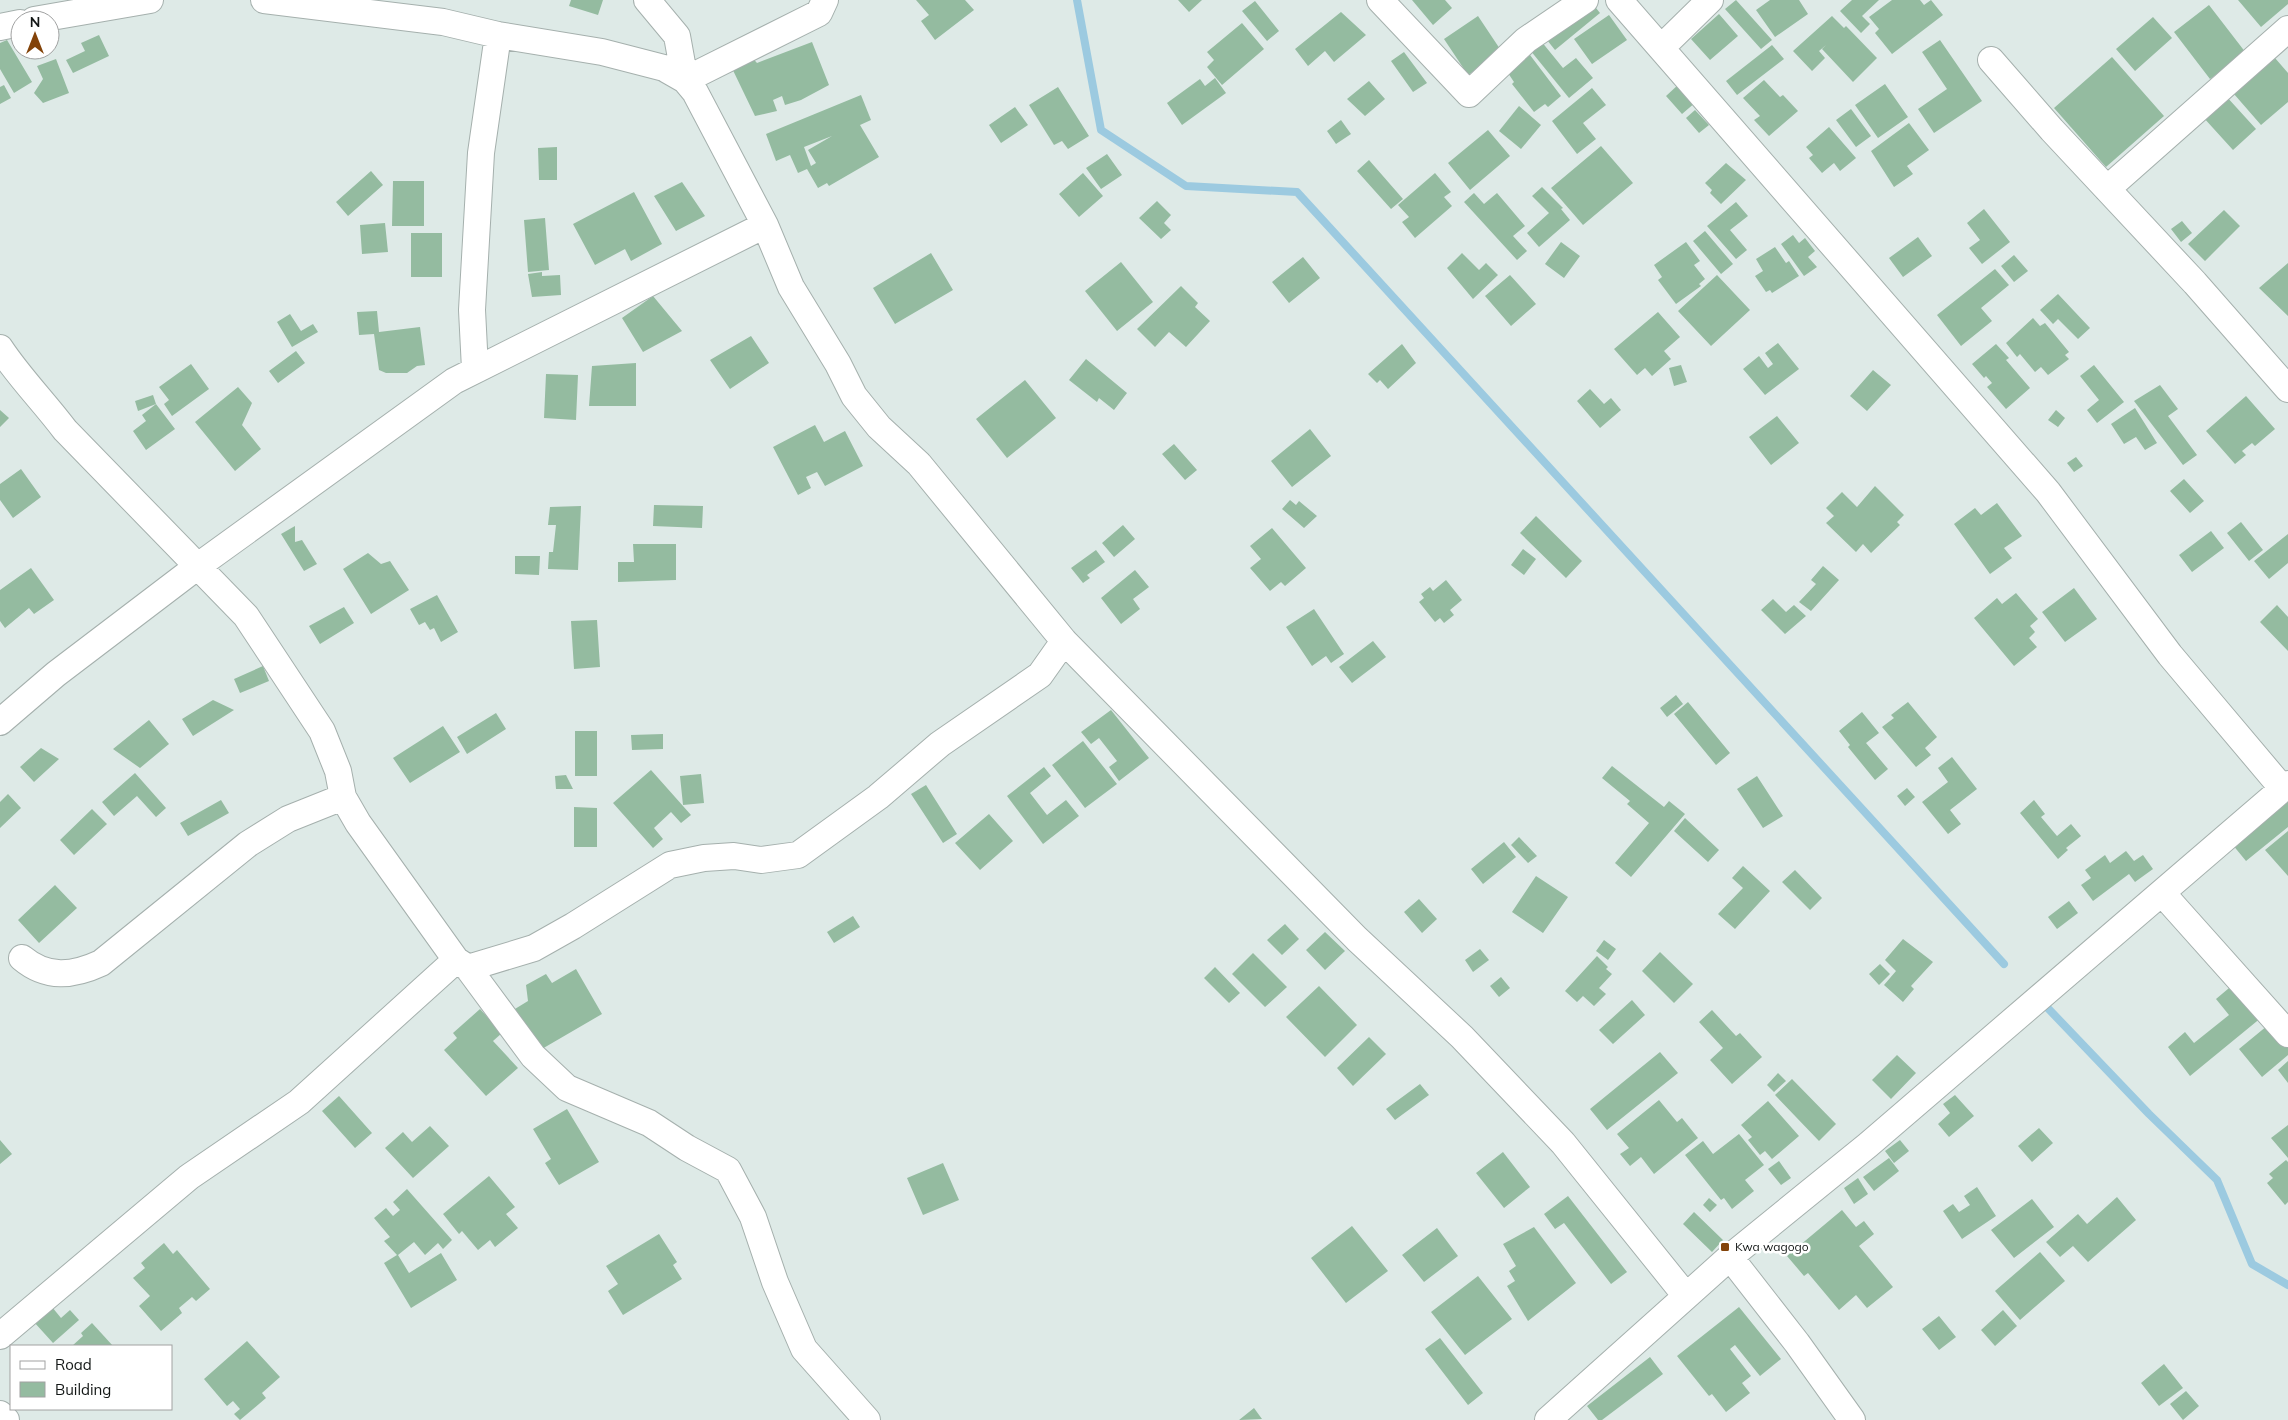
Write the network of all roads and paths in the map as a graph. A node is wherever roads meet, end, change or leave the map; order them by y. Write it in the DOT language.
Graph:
graph roads {
  1 [pos="150,0"];
  2 [pos="264,0"];
  3 [pos="647,0"];
  4 [pos="825,0"];
  5 [pos="1380,0"];
  6 [pos="1585,0"];
  7 [pos="1618,0"];
  8 [pos="1710,0"];
  9 [pos="60,16"];
  10 [pos="2288,29"];
  11 [pos="498,35"];
  12 [pos="1662,47"];
  13 [pos="1991,60"];
  14 [pos="686,80"];
  15 [pos="2107,189"];
  16 [pos="765,225"];
  17 [pos="0,348"];
  18 [pos="475,369"];
  19 [pos="2288,389"];
  20 [pos="198,566"];
  21 [pos="1064,640"];
  22 [pos="0,722"];
  23 [pos="2285,787"];
  24 [pos="343,797"];
  25 [pos="2162,893"];
  26 [pos="22,958"];
  27 [pos="462,964"];
  28 [pos="2288,1034"];
  29 [pos="1730,1258"];
  30 [pos="1686,1296"];
  31 [pos="0,1336"];
  32 [pos="0,1414"];
  33 [pos="6,1420"];
  34 [pos="867,1420"];
  35 [pos="1548,1420"];
  36 [pos="1852,1420"];
  1 -- 9 [label="street"];
  2 -- 11 [label="street"];
  3 -- 14 [label="street"];
  4 -- 14 [label="street"];
  5 -- 6 [label="street"];
  7 -- 12 [label="street"];
  8 -- 12 [label="street"];
  10 -- 15 [label="street"];
  11 -- 14 [label="street"];
  11 -- 18 [label="street"];
  12 -- 23 [label="street"];
  13 -- 15 [label="street"];
  14 -- 16 [label="street"];
  15 -- 19 [label="street"];
  16 -- 18 [label="street"];
  16 -- 21 [label="street"];
  17 -- 20 [label="street"];
  18 -- 20 [label="street"];
  20 -- 22 [label="street"];
  20 -- 24 [label="street"];
  21 -- 27 [label="street"];
  21 -- 30 [label="street"];
  23 -- 25 [label="street"];
  24 -- 26 [label="street"];
  24 -- 27 [label="street"];
  25 -- 28 [label="street"];
  25 -- 29 [label="street"];
  27 -- 31 [label="street"];
  27 -- 34 [label="street"];
  29 -- 30 [label="street"];
  29 -- 36 [label="street"];
  30 -- 35 [label="street"];
  32 -- 33 [label="street"];
}
